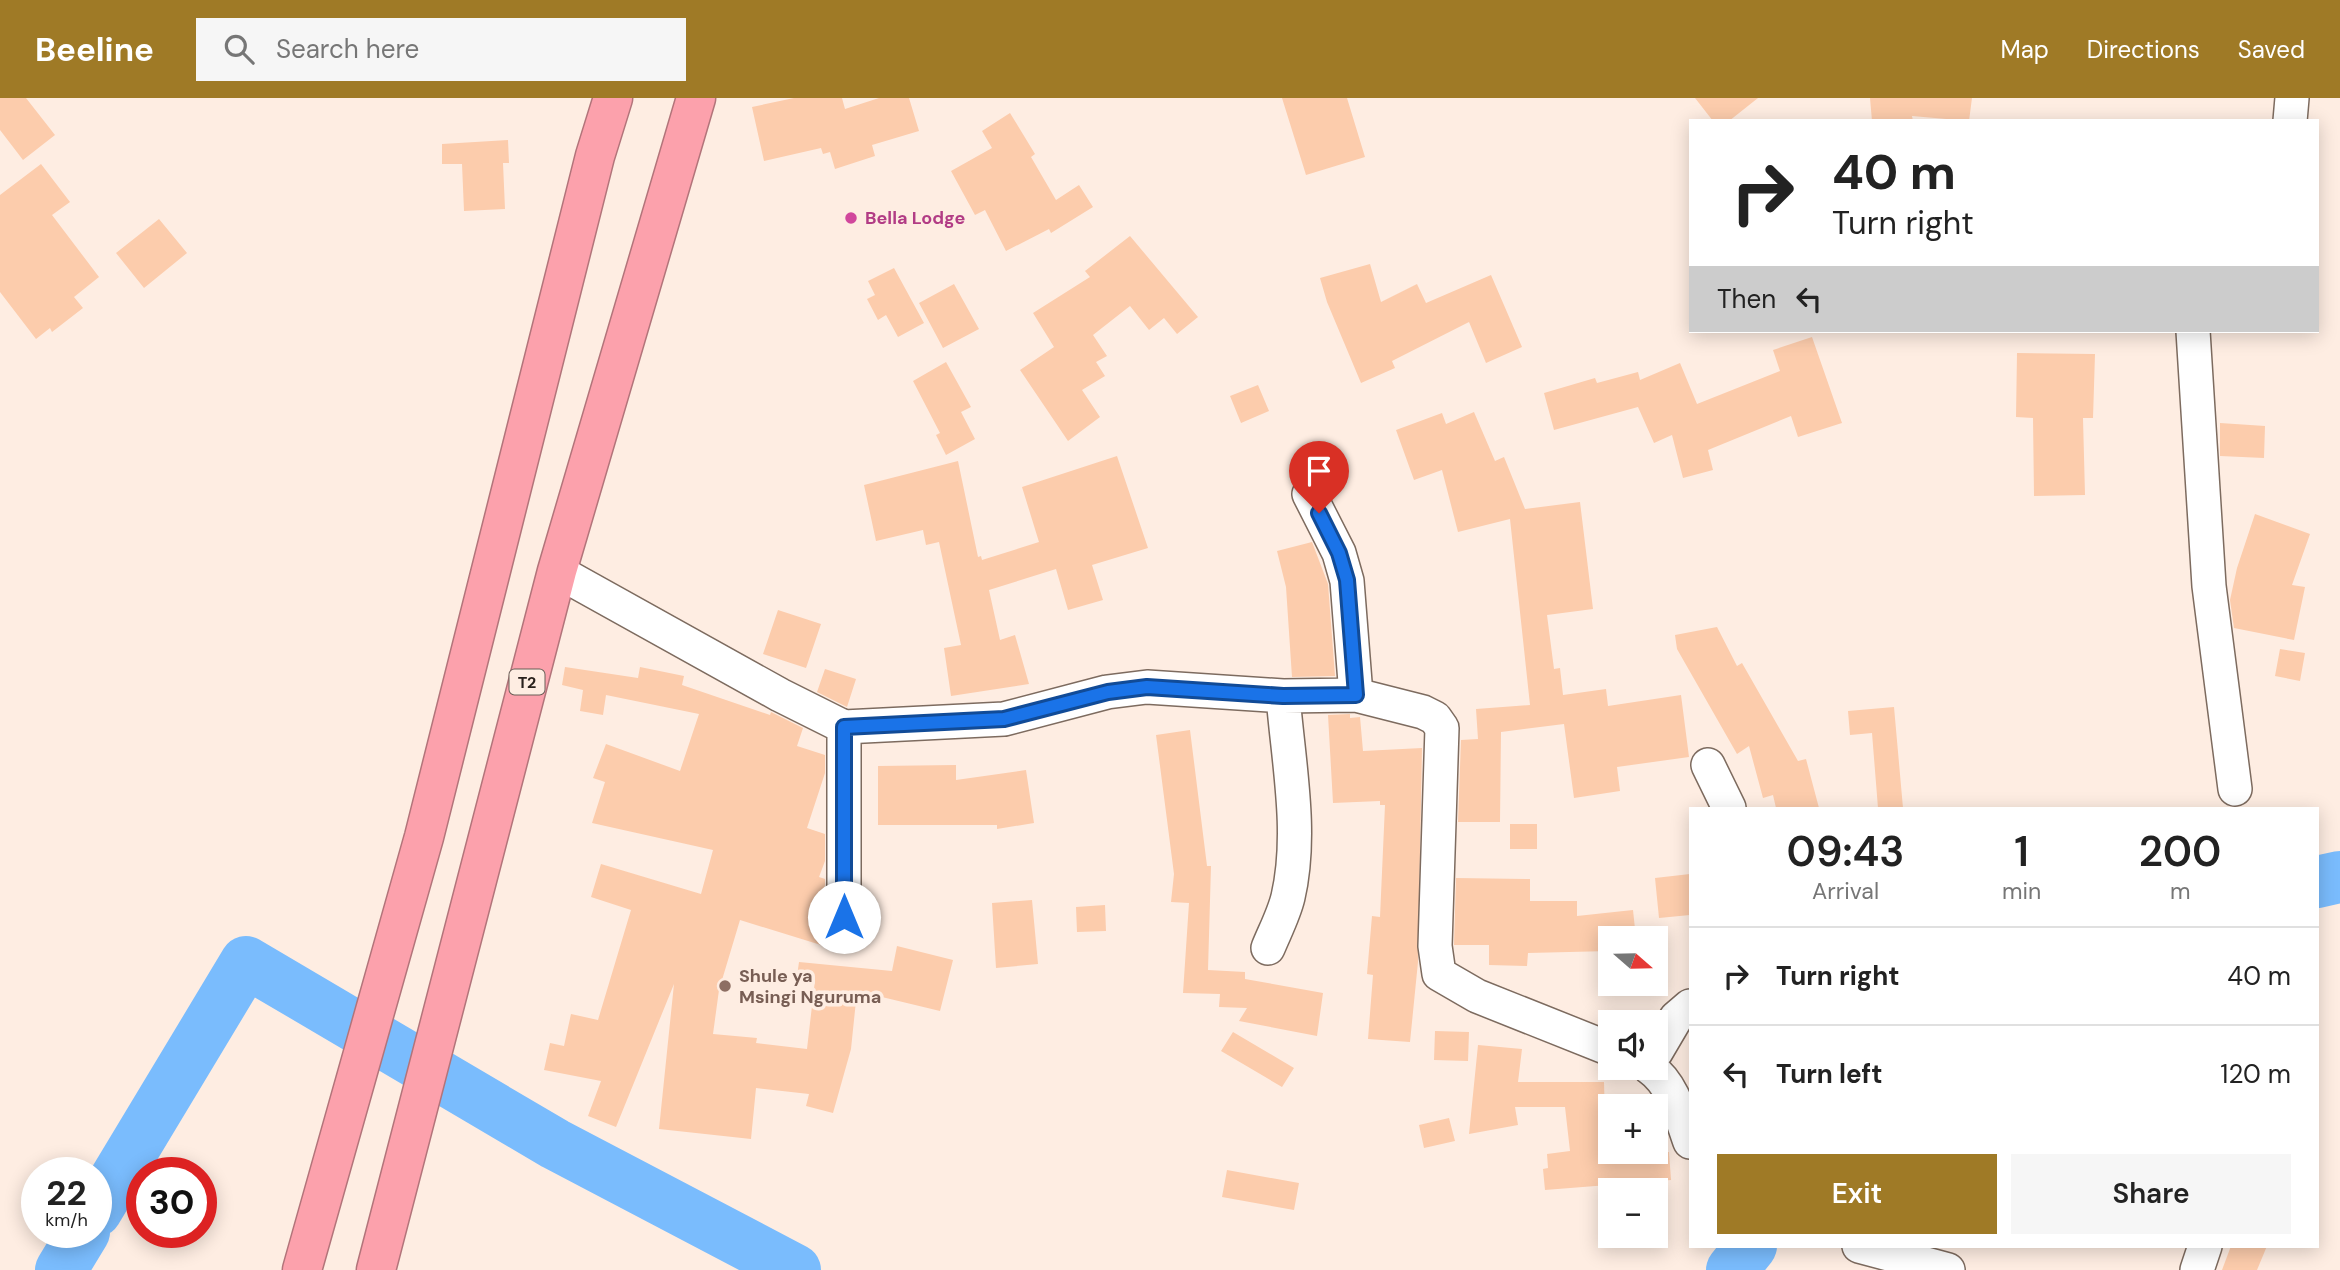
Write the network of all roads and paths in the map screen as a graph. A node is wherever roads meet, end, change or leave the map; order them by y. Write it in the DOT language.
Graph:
graph roads {
  1 [pos="613,98"];
  2 [pos="696,98"];
  3 [pos="2292,98"];
  4 [pos="2290,119"];
  5 [pos="2193,333"];
  6 [pos="1309,494"];
  7 [pos="557,571"];
  8 [pos="1356,695"];
  9 [pos="1283,696"];
  10 [pos="844,727"];
  11 [pos="1708,765"];
  12 [pos="2235,789"];
  13 [pos="1729,807"];
  14 [pos="844,917"];
  15 [pos="1268,948"];
  16 [pos="1689,1007"];
  17 [pos="1668,1032"];
  18 [pos="1598,1044"];
  19 [pos="1664,1080"];
  20 [pos="1689,1139"];
  21 [pos="1866,1248"];
  22 [pos="2204,1248"];
  23 [pos="302,1270"];
  24 [pos="376,1270"];
  25 [pos="1948,1270"];
  26 [pos="2197,1270"];
  1 -- 23 [label="highway"];
  2 -- 7 [label="highway, T2"];
  3 -- 4 [label="street"];
  5 -- 12 [label="street"];
  6 -- 8 [label="street"];
  7 -- 10 [label="street"];
  7 -- 24 [label="highway, T2"];
  8 -- 9 [label="street"];
  8 -- 18 [label="street"];
  9 -- 10 [label="street"];
  9 -- 15 [label="street"];
  10 -- 14 [label="street"];
  11 -- 13 [label="street"];
  16 -- 17 [label="street"];
  19 -- 20 [label="street"];
  21 -- 25 [label="street"];
  22 -- 26 [label="street"];
}
